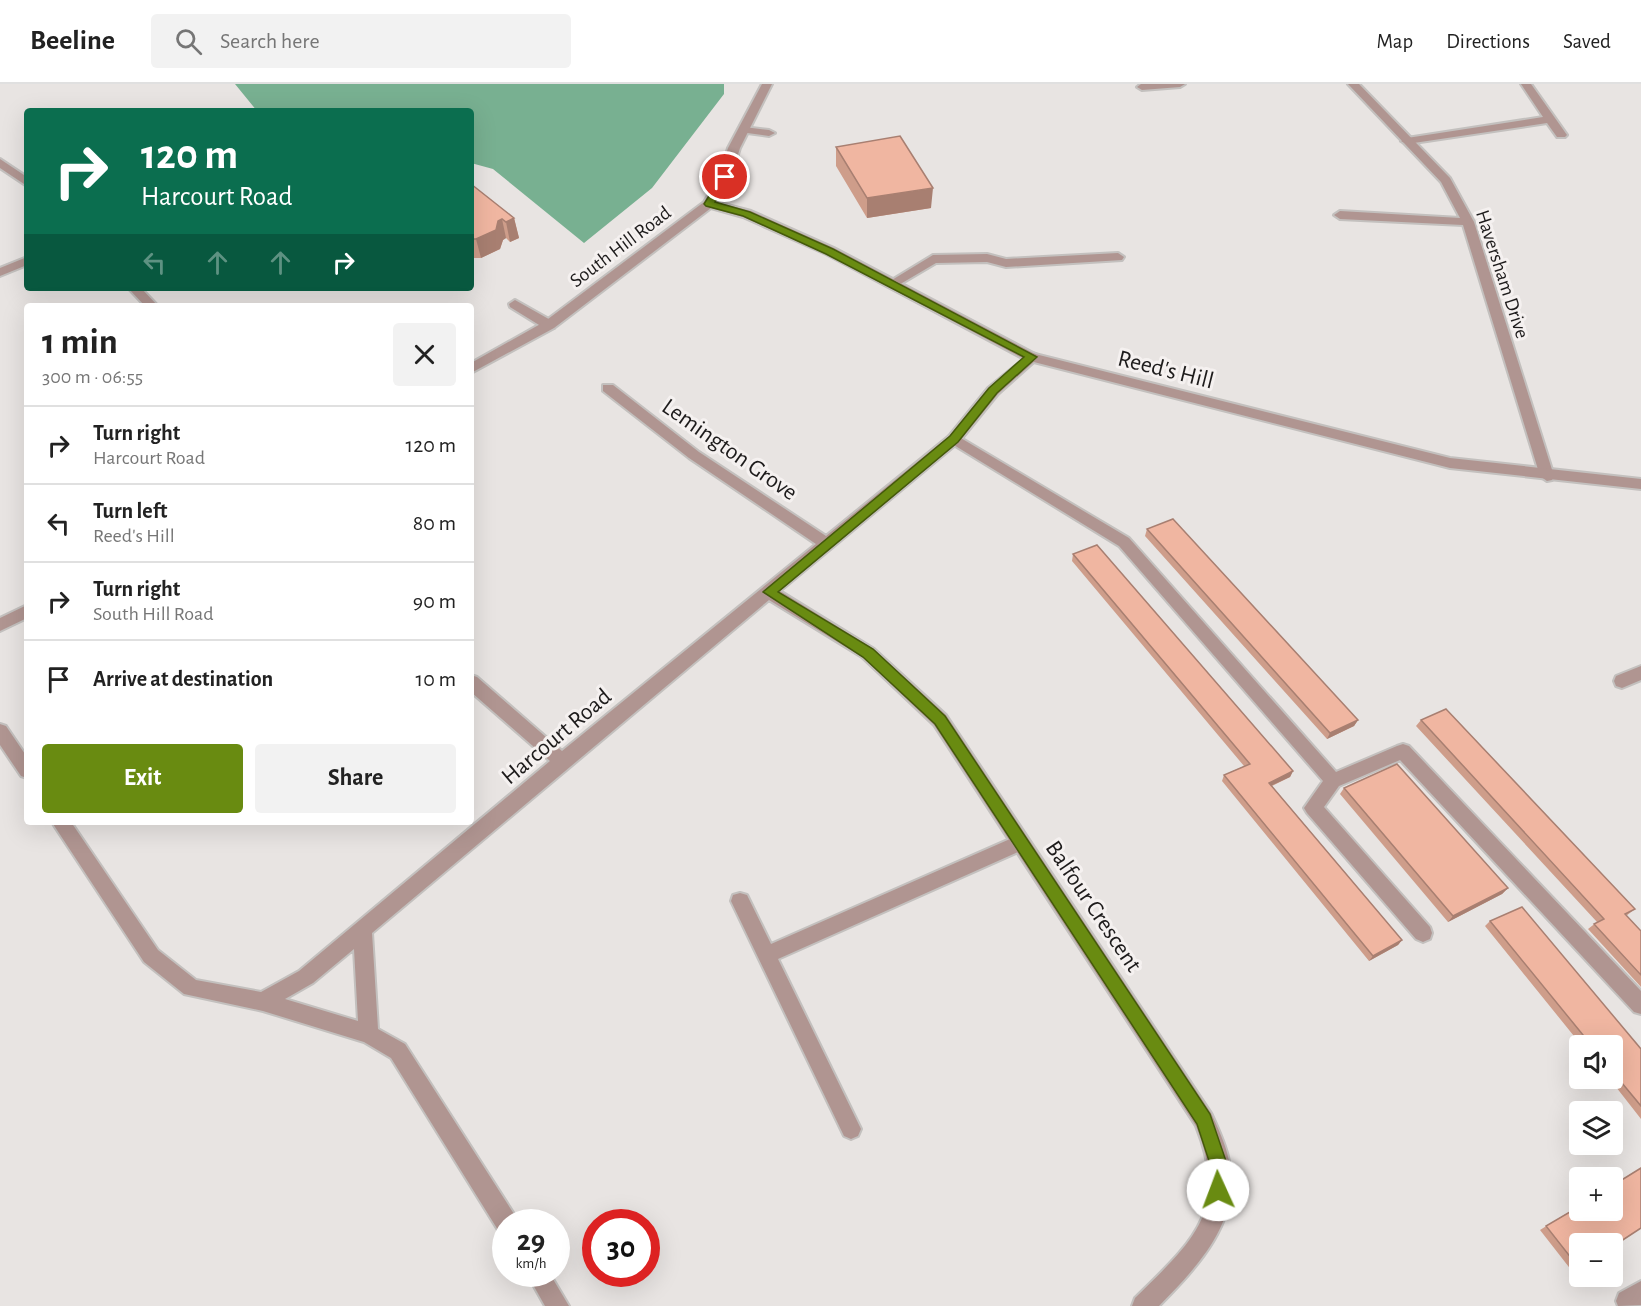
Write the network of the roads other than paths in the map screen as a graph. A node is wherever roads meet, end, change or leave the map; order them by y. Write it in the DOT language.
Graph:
graph roads {
  1 [pos="767,84"];
  2 [pos="1180,84"];
  3 [pos="1353,84"];
  4 [pos="1526,84"];
  5 [pos="1142,87"];
  6 [pos="1550,119"];
  7 [pos="744,130"];
  8 [pos="769,133"];
  9 [pos="1562,135"];
  10 [pos="1407,141"];
  11 [pos="0,162"];
  12 [pos="24,181"];
  13 [pos="709,204"];
  14 [pos="1340,214"];
  15 [pos="1468,222"];
  16 [pos="1118,258"];
  17 [pos="24,262"];
  18 [pos="0,272"];
  19 [pos="892,284"];
  20 [pos="137,291"];
  21 [pos="149,303"];
  22 [pos="515,304"];
  23 [pos="549,325"];
  24 [pos="1031,357"];
  25 [pos="474,367"];
  26 [pos="608,388"];
  27 [pos="954,439"];
  28 [pos="1547,476"];
  29 [pos="1641,484"];
  30 [pos="827,544"];
  31 [pos="769,592"];
  32 [pos="24,612"];
  33 [pos="0,625"];
  34 [pos="1641,673"];
  35 [pos="1622,681"];
  36 [pos="474,685"];
  37 [pos="0,731"];
  38 [pos="562,761"];
  39 [pos="24,767"];
  40 [pos="1333,781"];
  41 [pos="63,825"];
  42 [pos="1019,843"];
  43 [pos="740,901"];
  44 [pos="362,930"];
  45 [pos="1423,933"];
  46 [pos="766,955"];
  47 [pos="263,1002"];
  48 [pos="1641,1005"];
  49 [pos="369,1034"];
  50 [pos="851,1129"];
  51 [pos="498,1209"];
  52 [pos="546,1287"];
  53 [pos="558,1306"];
  54 [pos="1143,1306"];
  1 -- 7 [label="street, South Hill Road"];
  2 -- 5 [label="street"];
  3 -- 10 [label="street, Haversham Drive"];
  4 -- 6 [label="street"];
  6 -- 9 [label="street"];
  6 -- 10 [label="street"];
  7 -- 8 [label="street"];
  7 -- 13 [label="street, South Hill Road"];
  10 -- 15 [label="street, Haversham Drive"];
  11 -- 12 [label="street"];
  13 -- 19 [label="street, Reed's Hill"];
  13 -- 23 [label="street, South Hill Road"];
  14 -- 15 [label="street"];
  15 -- 28 [label="street, Haversham Drive"];
  16 -- 19 [label="street"];
  17 -- 18 [label="street"];
  19 -- 24 [label="street, Reed's Hill"];
  20 -- 21 [label="street"];
  22 -- 23 [label="street"];
  23 -- 25 [label="street, South Hill Road"];
  24 -- 27 [label="street, Harcourt Road"];
  24 -- 28 [label="street, Reed's Hill"];
  26 -- 30 [label="street, Lemington Grove"];
  27 -- 30 [label="street, Harcourt Road"];
  27 -- 40 [label="street"];
  28 -- 29 [label="street, Reed's Hill"];
  30 -- 31 [label="street, Harcourt Road"];
  31 -- 38 [label="street, Harcourt Road"];
  31 -- 42 [label="street, Balfour Crescent"];
  32 -- 33 [label="street"];
  34 -- 35 [label="street"];
  36 -- 38 [label="street"];
  37 -- 39 [label="street"];
  38 -- 44 [label="street, Harcourt Road"];
  40 -- 45 [label="street"];
  40 -- 48 [label="street"];
  41 -- 47 [label="street"];
  42 -- 46 [label="street"];
  42 -- 54 [label="street, Balfour Crescent"];
  43 -- 46 [label="street"];
  44 -- 47 [label="street, Harcourt Road"];
  44 -- 49 [label="street"];
  46 -- 50 [label="street"];
  47 -- 49 [label="street"];
  49 -- 51 [label="street"];
  52 -- 53 [label="street"];
}
